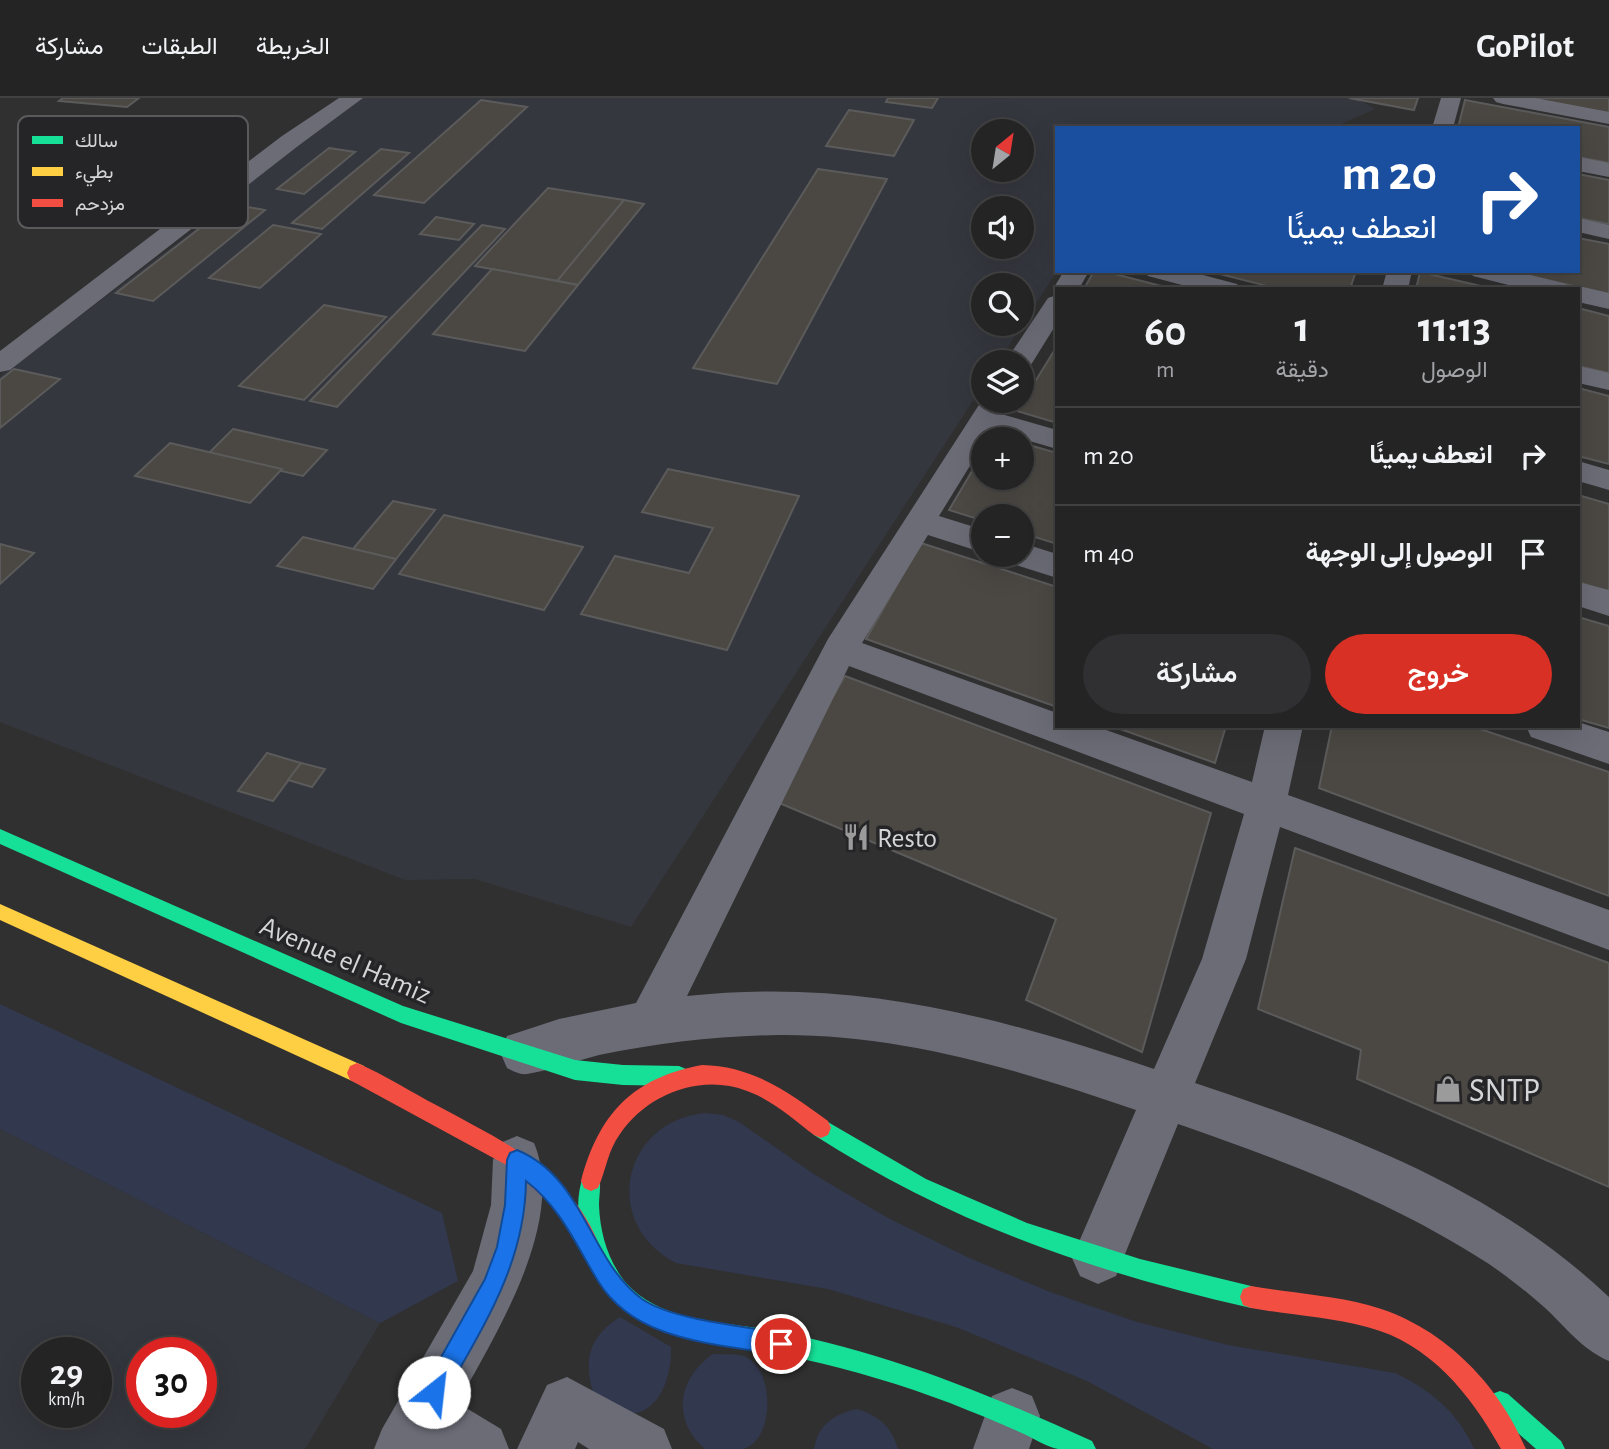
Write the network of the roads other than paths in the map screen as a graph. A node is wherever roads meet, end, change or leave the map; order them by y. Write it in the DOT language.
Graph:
graph roads {
  1 [pos="353,98"];
  2 [pos="1451,98"];
  3 [pos="1503,98"];
  4 [pos="1609,118"];
  5 [pos="1443,126"];
  6 [pos="1580,164"];
  7 [pos="1609,170"];
  8 [pos="248,173"];
  9 [pos="1580,225"];
  10 [pos="177,228"];
  11 [pos="1609,232"];
  12 [pos="1165,273"];
  13 [pos="1490,273"];
  14 [pos="1220,287"];
  15 [pos="1549,287"];
  16 [pos="1580,294"];
  17 [pos="1609,301"];
  18 [pos="1055,309"];
  19 [pos="1049,328"];
  20 [pos="1030,350"];
  21 [pos="0,365"];
  22 [pos="1580,375"];
  23 [pos="1609,382"];
  24 [pos="986,413"];
  25 [pos="998,413"];
  26 [pos="1055,439"];
  27 [pos="1580,472"];
  28 [pos="1609,480"];
  29 [pos="919,521"];
  30 [pos="971,538"];
  31 [pos="1034,559"];
  32 [pos="1055,565"];
  33 [pos="1580,595"];
  34 [pos="1609,603"];
  35 [pos="840,649"];
  36 [pos="1055,727"];
  37 [pos="1057,728"];
  38 [pos="1284,728"];
  39 [pos="1550,728"];
  40 [pos="1609,748"];
  41 [pos="1266,804"];
  42 [pos="0,836"];
  43 [pos="0,912"];
  44 [pos="1609,930"];
  45 [pos="650,1023"];
  46 [pos="523,1052"];
  47 [pos="687,1077"];
  48 [pos="1166,1096"];
  49 [pos="517,1160"];
  50 [pos="596,1256"];
  51 [pos="1098,1258"];
  52 [pos="1609,1334"];
  53 [pos="1468,1376"];
  54 [pos="412,1431"];
  55 [pos="1007,1432"];
  56 [pos="481,1449"];
  57 [pos="545,1449"];
  58 [pos="643,1449"];
  59 [pos="1084,1449"];
  60 [pos="1514,1449"];
  61 [pos="1553,1449"];
  1 -- 8 [label="street"];
  2 -- 5 [label="street"];
  3 -- 4 [label="street"];
  6 -- 7 [label="street"];
  9 -- 11 [label="street"];
  10 -- 21 [label="street"];
  12 -- 14 [label="street"];
  13 -- 15 [label="street"];
  16 -- 17 [label="street"];
  18 -- 19 [label="street"];
  19 -- 20 [label="street"];
  22 -- 23 [label="street"];
  24 -- 29 [label="street"];
  25 -- 26 [label="street"];
  27 -- 28 [label="street"];
  29 -- 30 [label="street"];
  29 -- 35 [label="street"];
  31 -- 32 [label="street"];
  33 -- 34 [label="street"];
  35 -- 36 [label="street"];
  35 -- 45 [label="street"];
  37 -- 41 [label="street"];
  38 -- 41 [label="street"];
  39 -- 40 [label="street"];
  41 -- 44 [label="street"];
  41 -- 48 [label="street"];
  42 -- 46 [label="highway, Avenue el Hamiz"];
  43 -- 49 [label="highway"];
  45 -- 46 [label="street"];
  45 -- 48 [label="street"];
  46 -- 47 [label="highway, Avenue el Hamiz"];
  47 -- 50 [label="highway"];
  47 -- 51 [label="highway"];
  48 -- 51 [label="street"];
  48 -- 52 [label="street"];
  49 -- 50 [label="highway"];
  49 -- 54 [label="street"];
  50 -- 55 [label="highway"];
  51 -- 53 [label="highway"];
  53 -- 60 [label="highway"];
  53 -- 61 [label="highway"];
  54 -- 56 [label="street"];
  55 -- 59 [label="highway"];
  57 -- 58 [label="street"];
}
